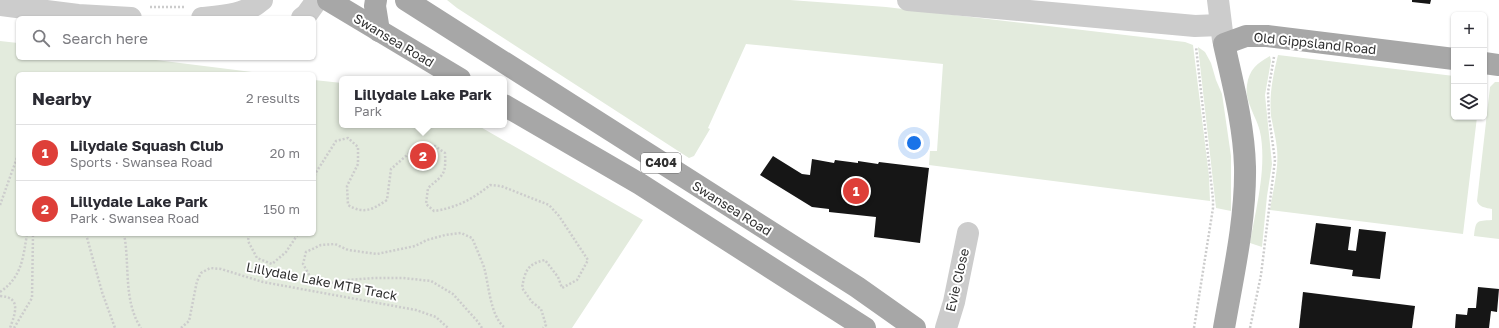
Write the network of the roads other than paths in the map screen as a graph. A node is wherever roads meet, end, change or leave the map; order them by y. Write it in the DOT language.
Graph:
graph roads {
  1 [pos="262,0"];
  2 [pos="317,0"];
  3 [pos="328,0"];
  4 [pos="376,0"];
  5 [pos="406,0"];
  6 [pos="908,0"];
  7 [pos="1218,0"];
  8 [pos="0,6"];
  9 [pos="96,16"];
  10 [pos="222,16"];
  11 [pos="304,16"];
  12 [pos="379,31"];
  13 [pos="1222,34"];
  14 [pos="1451,59"];
  15 [pos="1487,63"];
  16 [pos="1499,64"];
  17 [pos="455,76"];
  18 [pos="507,107"];
  19 [pos="968,233"];
  20 [pos="865,328"];
  21 [pos="915,328"];
  22 [pos="946,328"];
  23 [pos="1224,328"];
  1 -- 10 [label="street"];
  2 -- 11 [label="street"];
  3 -- 12 [label="main road, Swansea Road"];
  4 -- 12 [label="main road"];
  5 -- 21 [label="main road, Swansea Road / C404"];
  6 -- 13 [label="street, Old Gippsland Road"];
  7 -- 13 [label="street"];
  8 -- 9 [label="street"];
  12 -- 17 [label="main road, Swansea Road"];
  13 -- 14 [label="main road, Old Gippsland Road"];
  13 -- 23 [label="main road"];
  15 -- 16 [label="main road"];
  18 -- 20 [label="main road, C404"];
  19 -- 22 [label="street, Evie Close"];
}
